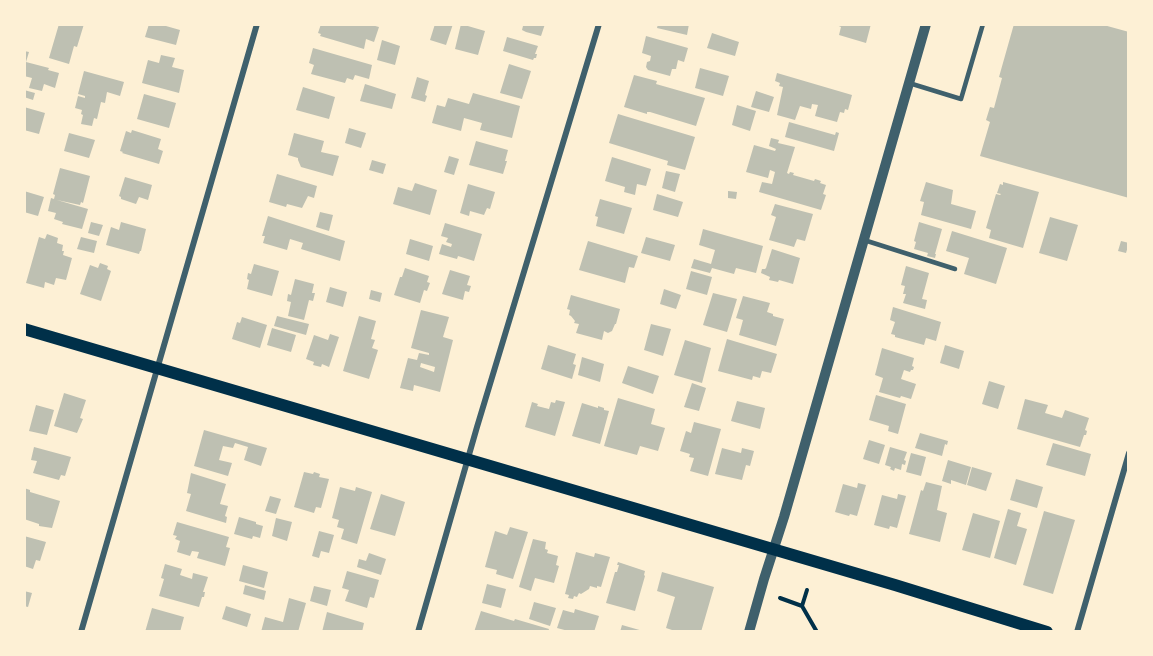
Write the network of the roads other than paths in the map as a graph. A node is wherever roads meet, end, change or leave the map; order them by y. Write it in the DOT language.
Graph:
graph roads {
  1 [pos="257,24"];
  2 [pos="598,24"];
  3 [pos="926,24"];
  4 [pos="983,24"];
  5 [pos="909,83"];
  6 [pos="864,240"];
  7 [pos="955,269"];
  8 [pos="24,329"];
  9 [pos="157,368"];
  10 [pos="1129,453"];
  11 [pos="468,460"];
  12 [pos="774,550"];
  13 [pos="81,632"];
  14 [pos="418,632"];
  15 [pos="749,632"];
  16 [pos="1047,632"];
  17 [pos="1077,632"];
  1 -- 9 [label="street"];
  2 -- 11 [label="street"];
  3 -- 5 [label="street"];
  4 -- 5 [label="lane"];
  5 -- 6 [label="street"];
  6 -- 7 [label="lane"];
  6 -- 12 [label="street"];
  8 -- 9 [label="main road"];
  9 -- 11 [label="main road"];
  9 -- 13 [label="street"];
  10 -- 17 [label="street"];
  11 -- 12 [label="main road"];
  11 -- 14 [label="street"];
  12 -- 15 [label="street"];
  12 -- 16 [label="main road"];
}
